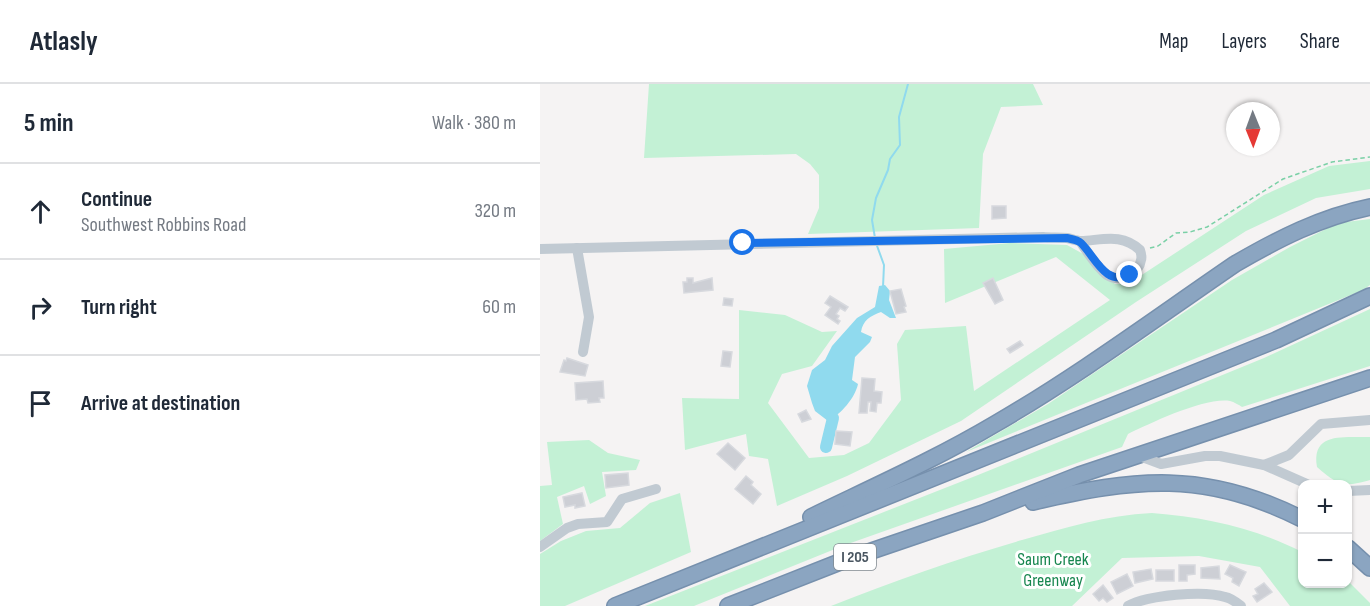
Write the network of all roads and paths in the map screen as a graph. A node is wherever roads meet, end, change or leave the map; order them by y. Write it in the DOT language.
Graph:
graph roads {
  1 [pos="1370,157"];
  2 [pos="1370,207"];
  3 [pos="1080,242"];
  4 [pos="577,248"];
  5 [pos="540,249"];
  6 [pos="1140,250"];
  7 [pos="1370,296"];
  8 [pos="583,352"];
  9 [pos="1370,378"];
  10 [pos="1370,420"];
  11 [pos="1137,455"];
  12 [pos="1264,465"];
  13 [pos="1298,480"];
  14 [pos="656,489"];
  15 [pos="1370,490"];
  16 [pos="1352,491"];
  17 [pos="984,513"];
  18 [pos="1298,517"];
  19 [pos="540,547"];
  20 [pos="1352,552"];
  21 [pos="714,565"];
  22 [pos="1370,568"];
  23 [pos="615,606"];
  24 [pos="728,606"];
  25 [pos="1128,606"];
  26 [pos="1241,606"];
  1 -- 6 [label="path"];
  2 -- 21 [label="highway"];
  3 -- 4 [label="street"];
  3 -- 6 [label="street"];
  3 -- 6 [label="street"];
  4 -- 5 [label="street"];
  4 -- 8 [label="street"];
  7 -- 21 [label="highway"];
  9 -- 11 [label="highway"];
  10 -- 12 [label="street"];
  11 -- 12 [label="street"];
  11 -- 17 [label="highway"];
  12 -- 13 [label="street"];
  14 -- 19 [label="street"];
  15 -- 16 [label="street"];
  17 -- 18 [label="highway"];
  17 -- 24 [label="highway, I 205"];
  20 -- 22 [label="highway"];
  21 -- 23 [label="highway"];
  25 -- 26 [label="street"];
}
